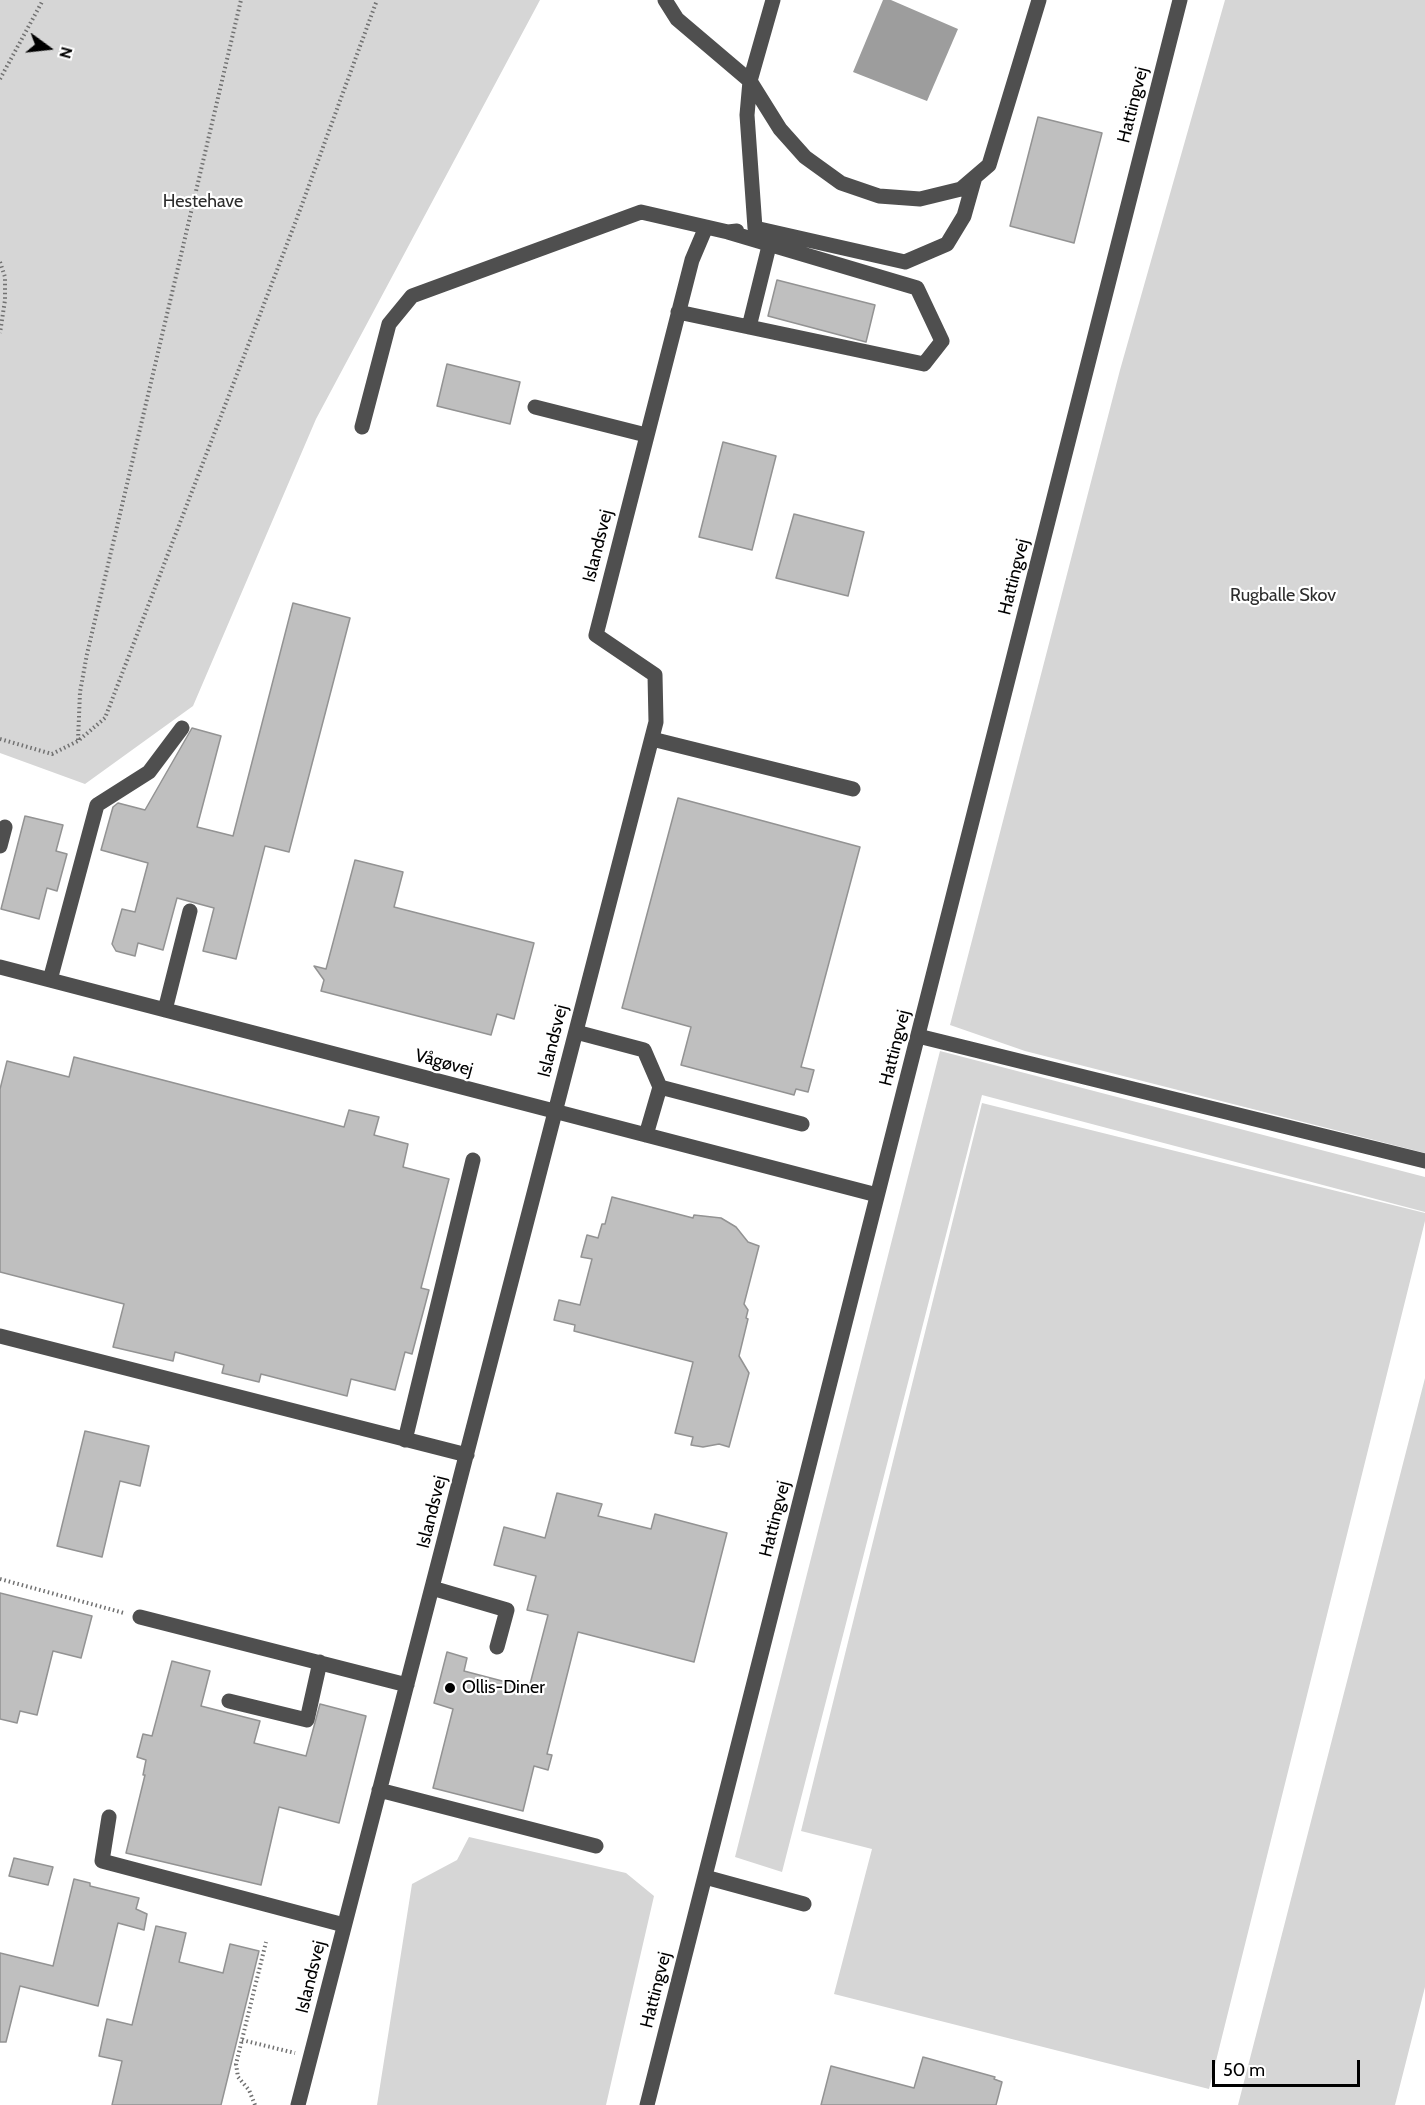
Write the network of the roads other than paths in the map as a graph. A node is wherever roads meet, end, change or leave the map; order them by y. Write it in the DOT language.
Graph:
graph roads {
  1 [pos="665,0"];
  2 [pos="772,0"];
  3 [pos="1039,0"];
  4 [pos="1180,0"];
  5 [pos="750,81"];
  6 [pos="975,177"];
  7 [pos="706,226"];
  8 [pos="755,228"];
  9 [pos="728,232"];
  10 [pos="768,246"];
  11 [pos="868,254"];
  12 [pos="862,273"];
  13 [pos="678,312"];
  14 [pos="748,327"];
  15 [pos="536,407"];
  16 [pos="362,426"];
  17 [pos="646,435"];
  18 [pos="182,728"];
  19 [pos="652,739"];
  20 [pos="853,789"];
  21 [pos="5,827"];
  22 [pos="0,846"];
  23 [pos="190,911"];
  24 [pos="0,968"];
  25 [pos="50,980"];
  26 [pos="165,1011"];
  27 [pos="576,1032"];
  28 [pos="918,1036"];
  29 [pos="660,1087"];
  30 [pos="555,1112"];
  31 [pos="802,1124"];
  32 [pos="646,1135"];
  33 [pos="473,1160"];
  34 [pos="1425,1161"];
  35 [pos="877,1195"];
  36 [pos="0,1336"];
  37 [pos="405,1440"];
  38 [pos="466,1455"];
  39 [pos="432,1587"];
  40 [pos="140,1617"];
  41 [pos="497,1647"];
  42 [pos="320,1662"];
  43 [pos="407,1685"];
  44 [pos="229,1701"];
  45 [pos="379,1790"];
  46 [pos="109,1817"];
  47 [pos="596,1846"];
  48 [pos="705,1877"];
  49 [pos="804,1904"];
  50 [pos="344,1925"];
  51 [pos="298,2105"];
  52 [pos="647,2105"];
  1 -- 5 [label="street"];
  2 -- 5 [label="street"];
  3 -- 6 [label="street"];
  4 -- 28 [label="street, Hattingvej"];
  5 -- 6 [label="street"];
  5 -- 8 [label="street"];
  6 -- 11 [label="street"];
  7 -- 9 [label="street"];
  7 -- 13 [label="street, Islandsvej"];
  7 -- 16 [label="street"];
  8 -- 9 [label="street"];
  8 -- 11 [label="street"];
  9 -- 10 [label="street"];
  10 -- 12 [label="street"];
  10 -- 14 [label="street"];
  11 -- 12 [label="street"];
  12 -- 14 [label="street"];
  13 -- 14 [label="street"];
  13 -- 17 [label="street, Islandsvej"];
  15 -- 17 [label="street"];
  17 -- 19 [label="street, Islandsvej"];
  18 -- 25 [label="street"];
  19 -- 20 [label="street"];
  19 -- 27 [label="street, Islandsvej"];
  21 -- 22 [label="street"];
  23 -- 26 [label="street"];
  24 -- 25 [label="street, Vågøvej"];
  25 -- 26 [label="street, Vågøvej"];
  26 -- 30 [label="street, Vågøvej"];
  27 -- 29 [label="street"];
  27 -- 30 [label="street, Islandsvej"];
  28 -- 34 [label="street"];
  28 -- 35 [label="street, Hattingvej"];
  29 -- 31 [label="street"];
  29 -- 32 [label="street"];
  30 -- 32 [label="street, Vågøvej"];
  30 -- 38 [label="street, Islandsvej"];
  32 -- 35 [label="street, Vågøvej"];
  33 -- 37 [label="street"];
  35 -- 48 [label="street, Hattingvej"];
  36 -- 37 [label="street"];
  37 -- 38 [label="street"];
  38 -- 39 [label="street, Islandsvej"];
  39 -- 41 [label="street"];
  39 -- 43 [label="street, Islandsvej"];
  40 -- 42 [label="street"];
  42 -- 43 [label="street"];
  42 -- 44 [label="street"];
  43 -- 45 [label="street, Islandsvej"];
  45 -- 47 [label="street"];
  45 -- 50 [label="street, Islandsvej"];
  46 -- 50 [label="street"];
  48 -- 49 [label="street"];
  48 -- 52 [label="street, Hattingvej"];
  50 -- 51 [label="street, Islandsvej"];
}
